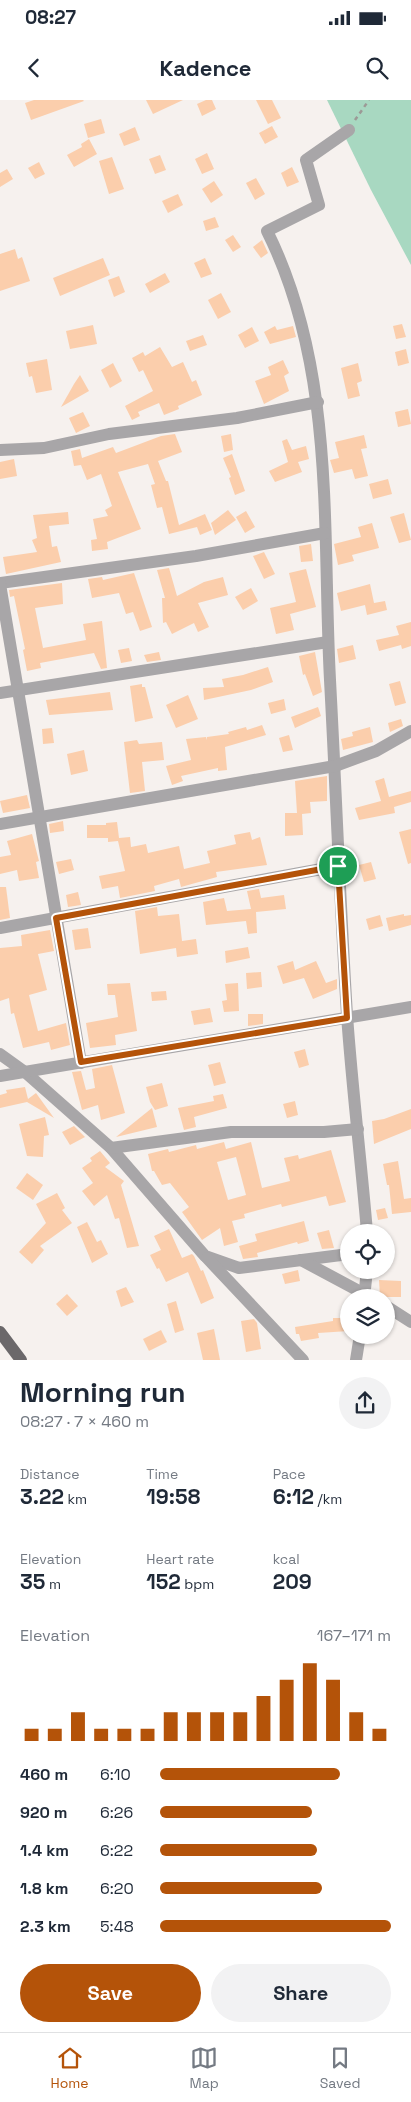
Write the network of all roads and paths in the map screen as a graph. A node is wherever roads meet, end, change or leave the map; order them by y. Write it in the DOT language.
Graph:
graph roads {
  1 [pos="369,100"];
  2 [pos="349,130"];
  3 [pos="318,402"];
  4 [pos="0,450"];
  5 [pos="325,533"];
  6 [pos="0,583"];
  7 [pos="328,642"];
  8 [pos="18,690"];
  9 [pos="0,693"];
  10 [pos="411,731"];
  11 [pos="335,766"];
  12 [pos="39,816"];
  13 [pos="0,824"];
  14 [pos="338,866"];
  15 [pos="56,918"];
  16 [pos="0,928"];
  17 [pos="411,1007"];
  18 [pos="347,1018"];
  19 [pos="0,1054"];
  20 [pos="81,1062"];
  21 [pos="24,1072"];
  22 [pos="0,1076"];
  23 [pos="358,1129"];
  24 [pos="111,1148"];
  25 [pos="367,1224"];
  26 [pos="340,1255"];
  27 [pos="205,1256"];
  28 [pos="301,1260"];
  29 [pos="354,1289"];
  30 [pos="395,1312"];
  31 [pos="411,1322"];
  32 [pos="0,1332"];
  33 [pos="359,1344"];
  34 [pos="21,1360"];
  35 [pos="303,1360"];
  36 [pos="356,1360"];
  1 -- 2 [label="path"];
  2 -- 3 [label="street"];
  3 -- 4 [label="street"];
  3 -- 5 [label="street"];
  5 -- 6 [label="street"];
  5 -- 7 [label="street"];
  6 -- 8 [label="street"];
  7 -- 8 [label="street"];
  7 -- 11 [label="street"];
  8 -- 9 [label="street"];
  8 -- 12 [label="street"];
  10 -- 11 [label="street"];
  11 -- 12 [label="street"];
  11 -- 14 [label="street"];
  12 -- 13 [label="street"];
  12 -- 15 [label="street"];
  14 -- 15 [label="street"];
  14 -- 18 [label="street"];
  15 -- 16 [label="street"];
  15 -- 20 [label="street"];
  17 -- 18 [label="street"];
  18 -- 20 [label="street"];
  18 -- 23 [label="street"];
  19 -- 21 [label="street"];
  20 -- 21 [label="street"];
  21 -- 22 [label="street"];
  21 -- 24 [label="street"];
  23 -- 24 [label="street"];
  23 -- 25 [label="street"];
  24 -- 27 [label="street"];
  26 -- 28 [label="street"];
  27 -- 28 [label="street"];
  27 -- 35 [label="street"];
  28 -- 29 [label="street"];
  30 -- 31 [label="street"];
  32 -- 34 [label="main road"];
  33 -- 36 [label="street"];
}
